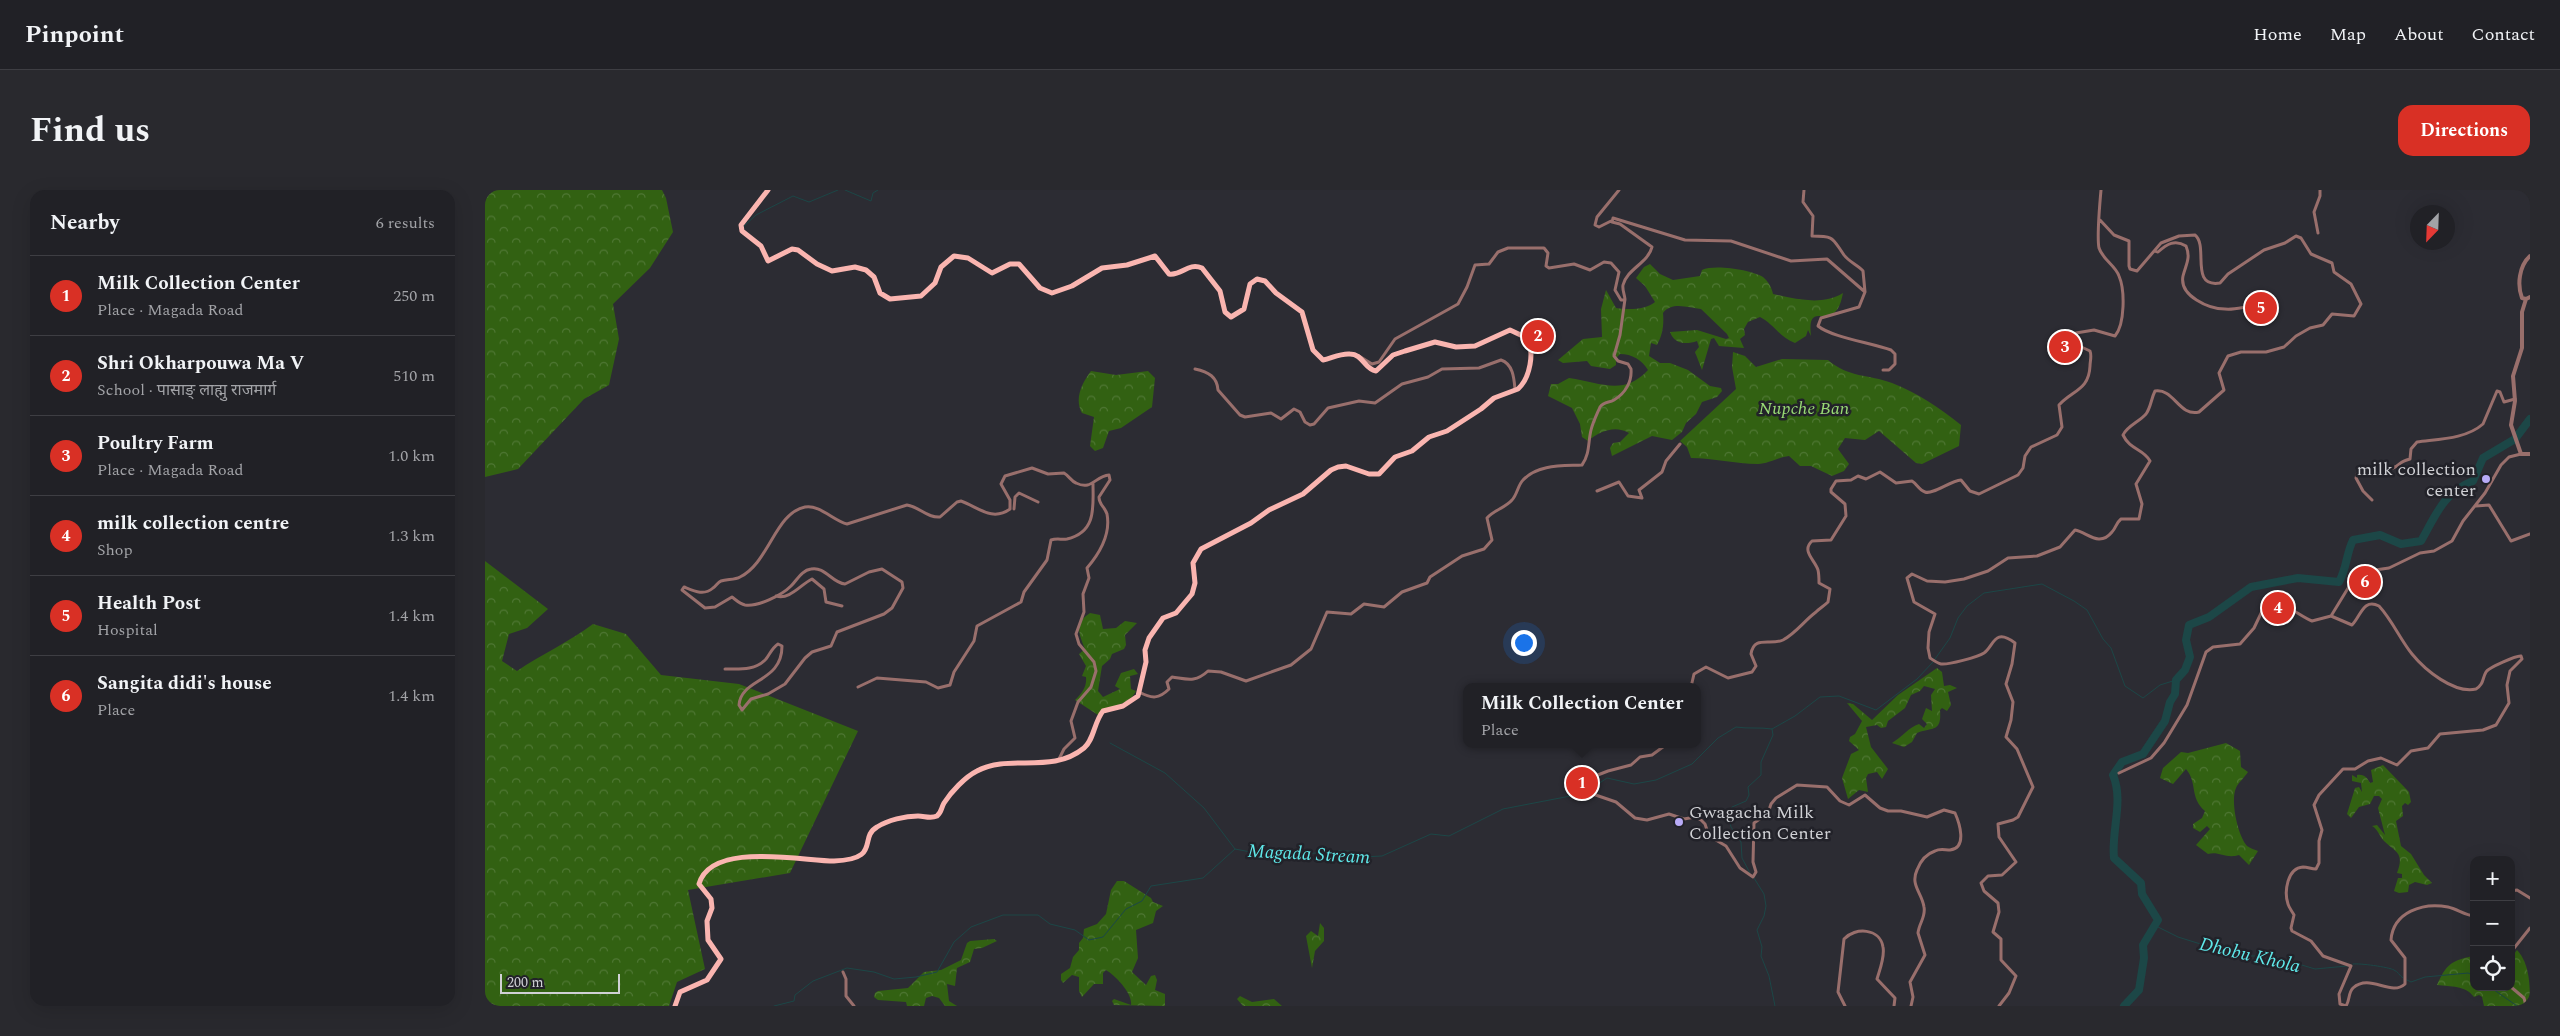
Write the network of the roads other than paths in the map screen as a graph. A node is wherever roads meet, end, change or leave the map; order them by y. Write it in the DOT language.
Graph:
graph roads {
  1 [pos="767,190"];
  2 [pos="1619,190"];
  3 [pos="1804,190"];
  4 [pos="2101,190"];
  5 [pos="2320,190"];
  6 [pos="2101,220"];
  7 [pos="1611,221"];
  8 [pos="2318,234"];
  9 [pos="2154,251"];
  10 [pos="2530,256"];
  11 [pos="1865,292"];
  12 [pos="2528,298"];
  13 [pos="1625,299"];
  14 [pos="2252,306"];
  15 [pos="1357,356"];
  16 [pos="1195,369"];
  17 [pos="1883,370"];
  18 [pos="1515,390"];
  19 [pos="2515,399"];
  20 [pos="1680,444"];
  21 [pos="2521,454"];
  22 [pos="2530,454"];
  23 [pos="1093,484"];
  24 [pos="1597,491"];
  25 [pos="2372,500"];
  26 [pos="1038,502"];
  27 [pos="2475,506"];
  28 [pos="1014,509"];
  29 [pos="2530,534"];
  30 [pos="775,596"];
  31 [pos="842,606"];
  32 [pos="2331,616"];
  33 [pos="725,669"];
  34 [pos="1692,683"];
  35 [pos="858,687"];
  36 [pos="1139,692"];
  37 [pos="1662,748"];
  38 [pos="1059,760"];
  39 [pos="2119,773"];
  40 [pos="2515,890"];
  41 [pos="2530,898"];
  42 [pos="2470,915"];
  43 [pos="2530,928"];
  44 [pos="2515,947"];
  45 [pos="843,972"];
  46 [pos="2515,990"];
  47 [pos="675,1006"];
  48 [pos="854,1006"];
  49 [pos="1845,1006"];
  50 [pos="1894,1006"];
  51 [pos="1911,1006"];
  52 [pos="1999,1006"];
  53 [pos="2526,1006"];
  1 -- 15 [label="main road"];
  2 -- 7 [label="street"];
  3 -- 11 [label="street"];
  4 -- 6 [label="street"];
  5 -- 8 [label="street"];
  6 -- 9 [label="street"];
  6 -- 34 [label="street"];
  7 -- 11 [label="street"];
  7 -- 13 [label="street"];
  9 -- 14 [label="street"];
  9 -- 52 [label="street"];
  10 -- 12 [label="street"];
  11 -- 17 [label="street"];
  12 -- 19 [label="street"];
  13 -- 15 [label="street"];
  13 -- 36 [label="street"];
  15 -- 18 [label="main road"];
  16 -- 18 [label="street"];
  18 -- 36 [label="main road"];
  19 -- 21 [label="street"];
  19 -- 25 [label="street"];
  20 -- 24 [label="street"];
  21 -- 22 [label="street"];
  21 -- 27 [label="street"];
  23 -- 30 [label="street"];
  23 -- 35 [label="street"];
  23 -- 38 [label="street"];
  26 -- 28 [label="street"];
  27 -- 29 [label="street"];
  27 -- 32 [label="street"];
  30 -- 31 [label="street"];
  30 -- 33 [label="street"];
  32 -- 39 [label="street"];
  32 -- 42 [label="street"];
  36 -- 38 [label="main road"];
  37 -- 51 [label="street"];
  38 -- 47 [label="main road"];
  40 -- 41 [label="street"];
  43 -- 44 [label="street"];
  45 -- 48 [label="street"];
  46 -- 53 [label="street"];
  49 -- 50 [label="street"];
}
